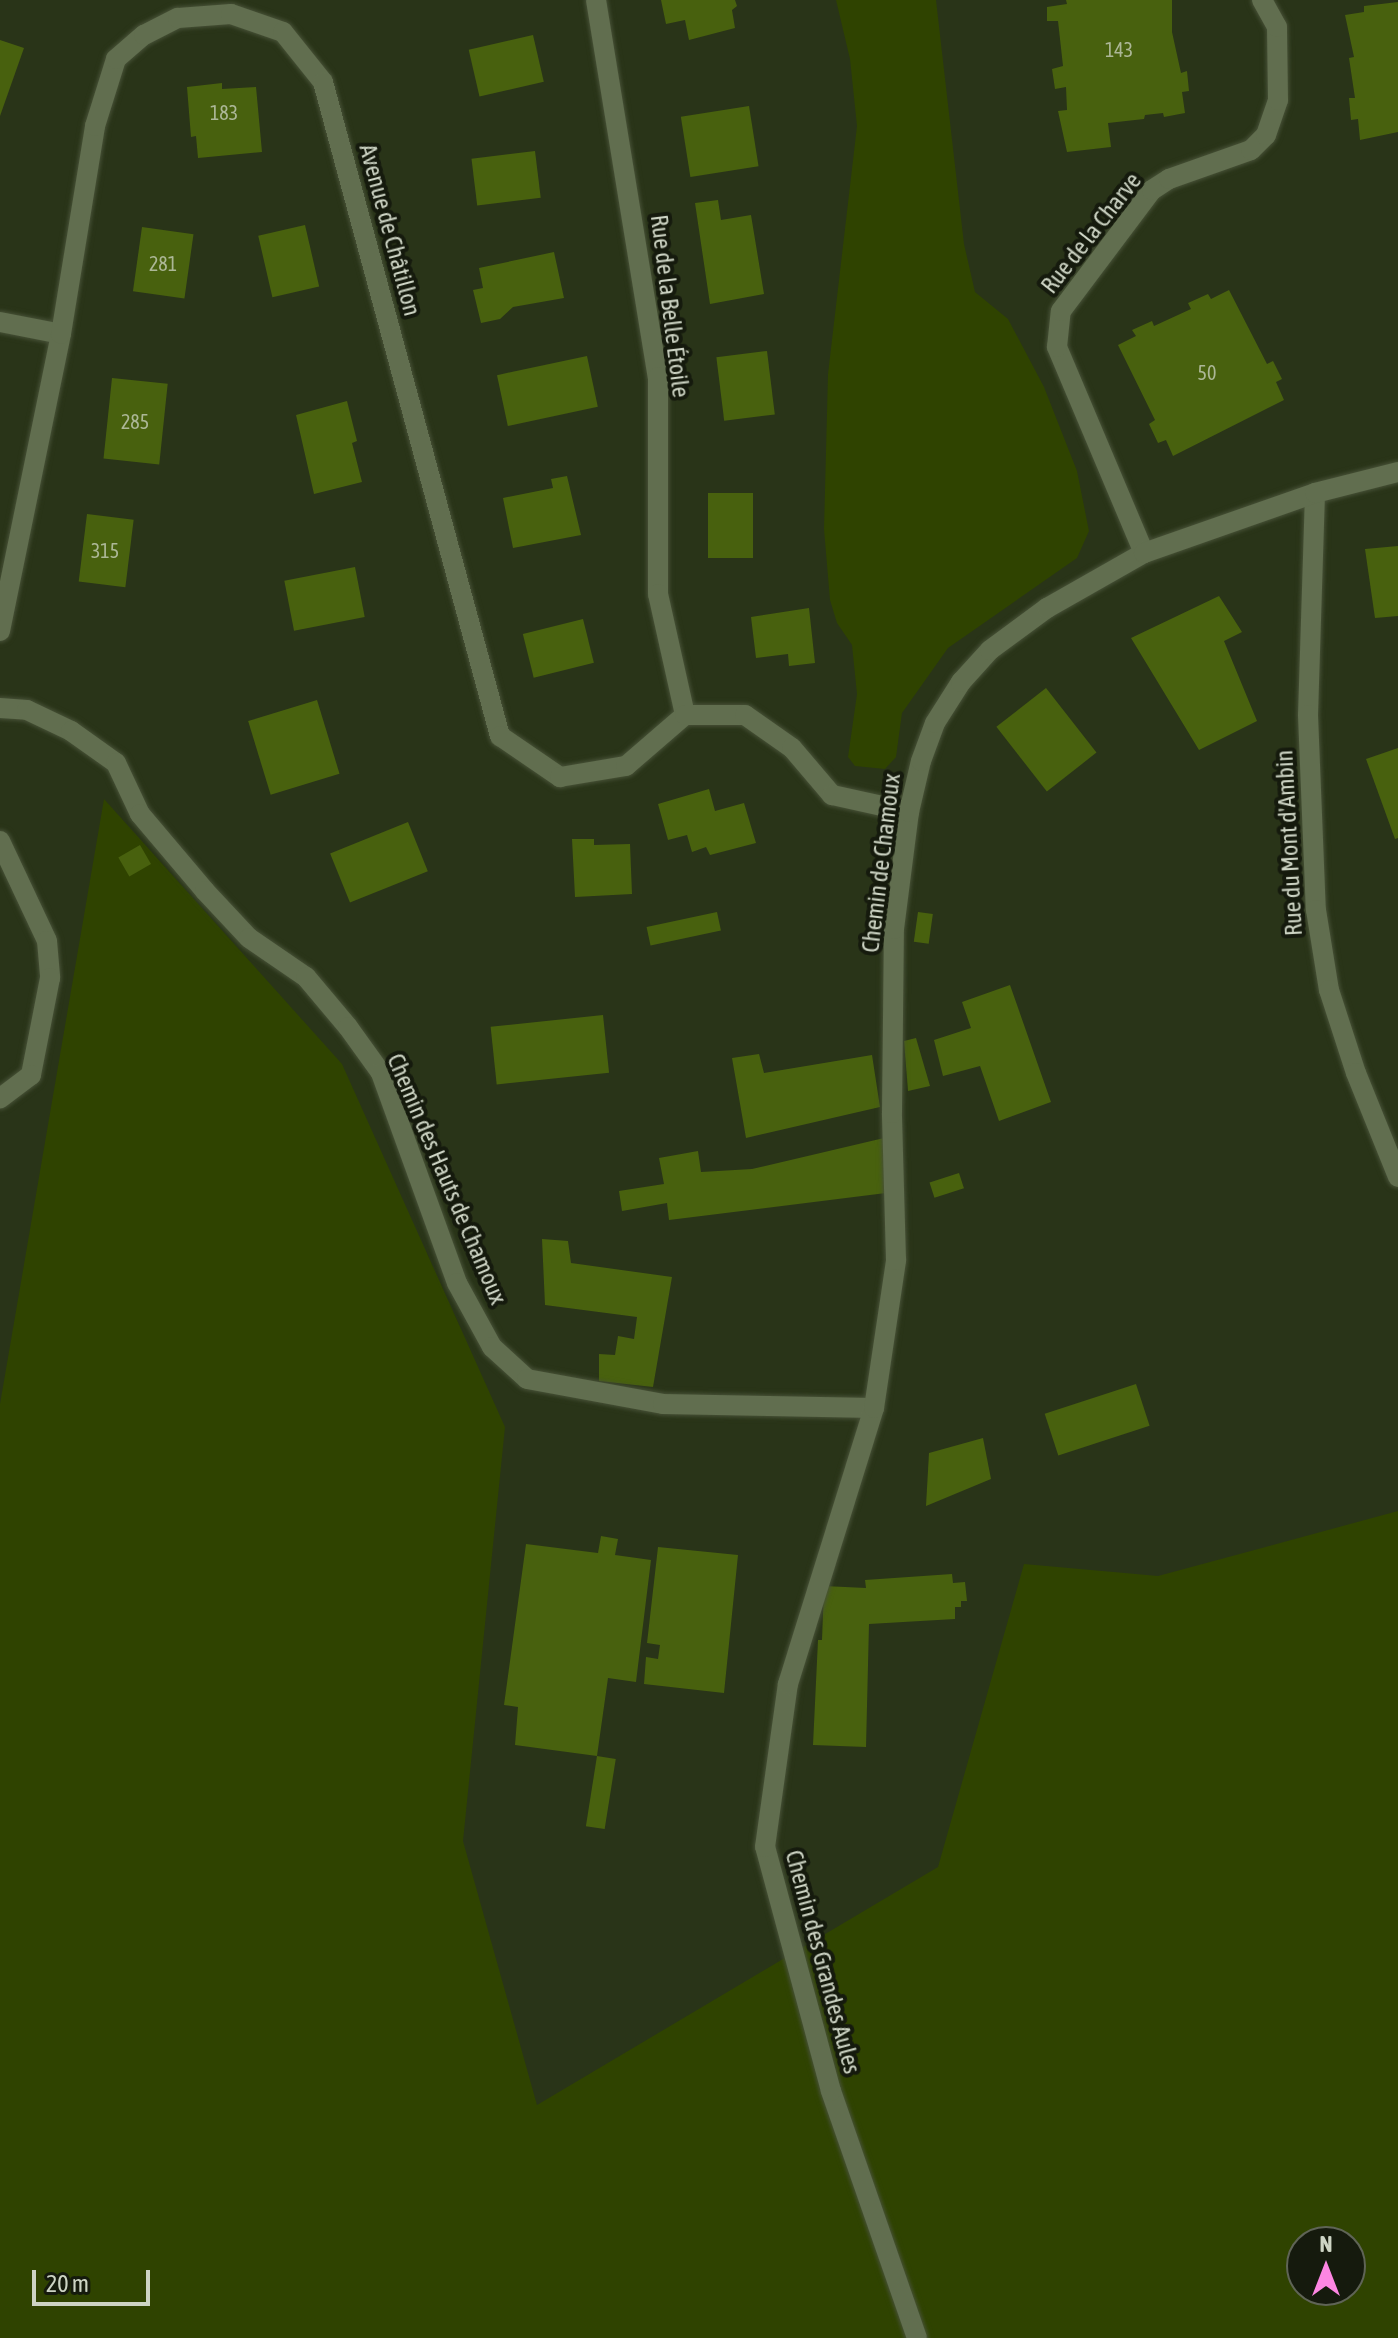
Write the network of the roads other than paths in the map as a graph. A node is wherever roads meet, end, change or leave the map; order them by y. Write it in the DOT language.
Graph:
graph roads {
  1 [pos="596,0"];
  2 [pos="1262,0"];
  3 [pos="0,322"];
  4 [pos="61,334"];
  5 [pos="1398,472"];
  6 [pos="1315,493"];
  7 [pos="1144,553"];
  8 [pos="0,631"];
  9 [pos="0,708"];
  10 [pos="685,715"];
  11 [pos="909,812"];
  12 [pos="0,841"];
  13 [pos="0,1098"];
  14 [pos="1398,1177"];
  15 [pos="874,1408"];
  16 [pos="917,2338"];
  1 -- 10 [label="street, Rue de la Belle Étoile"];
  2 -- 7 [label="street, Rue de la Charve"];
  3 -- 4 [label="street"];
  4 -- 8 [label="street, Avenue de Châtillon"];
  4 -- 10 [label="street, Avenue de Châtillon"];
  5 -- 6 [label="street, Chemin de Chamoux"];
  6 -- 7 [label="street, Chemin de Chamoux"];
  6 -- 14 [label="street, Rue du Mont d'Ambin"];
  7 -- 11 [label="street, Chemin de Chamoux"];
  9 -- 15 [label="street, Chemin des Hauts de Chamoux"];
  10 -- 11 [label="street"];
  11 -- 15 [label="street, Chemin de Chamoux"];
  12 -- 13 [label="street"];
  15 -- 16 [label="street, Chemin des Grandes Aules"];
}
